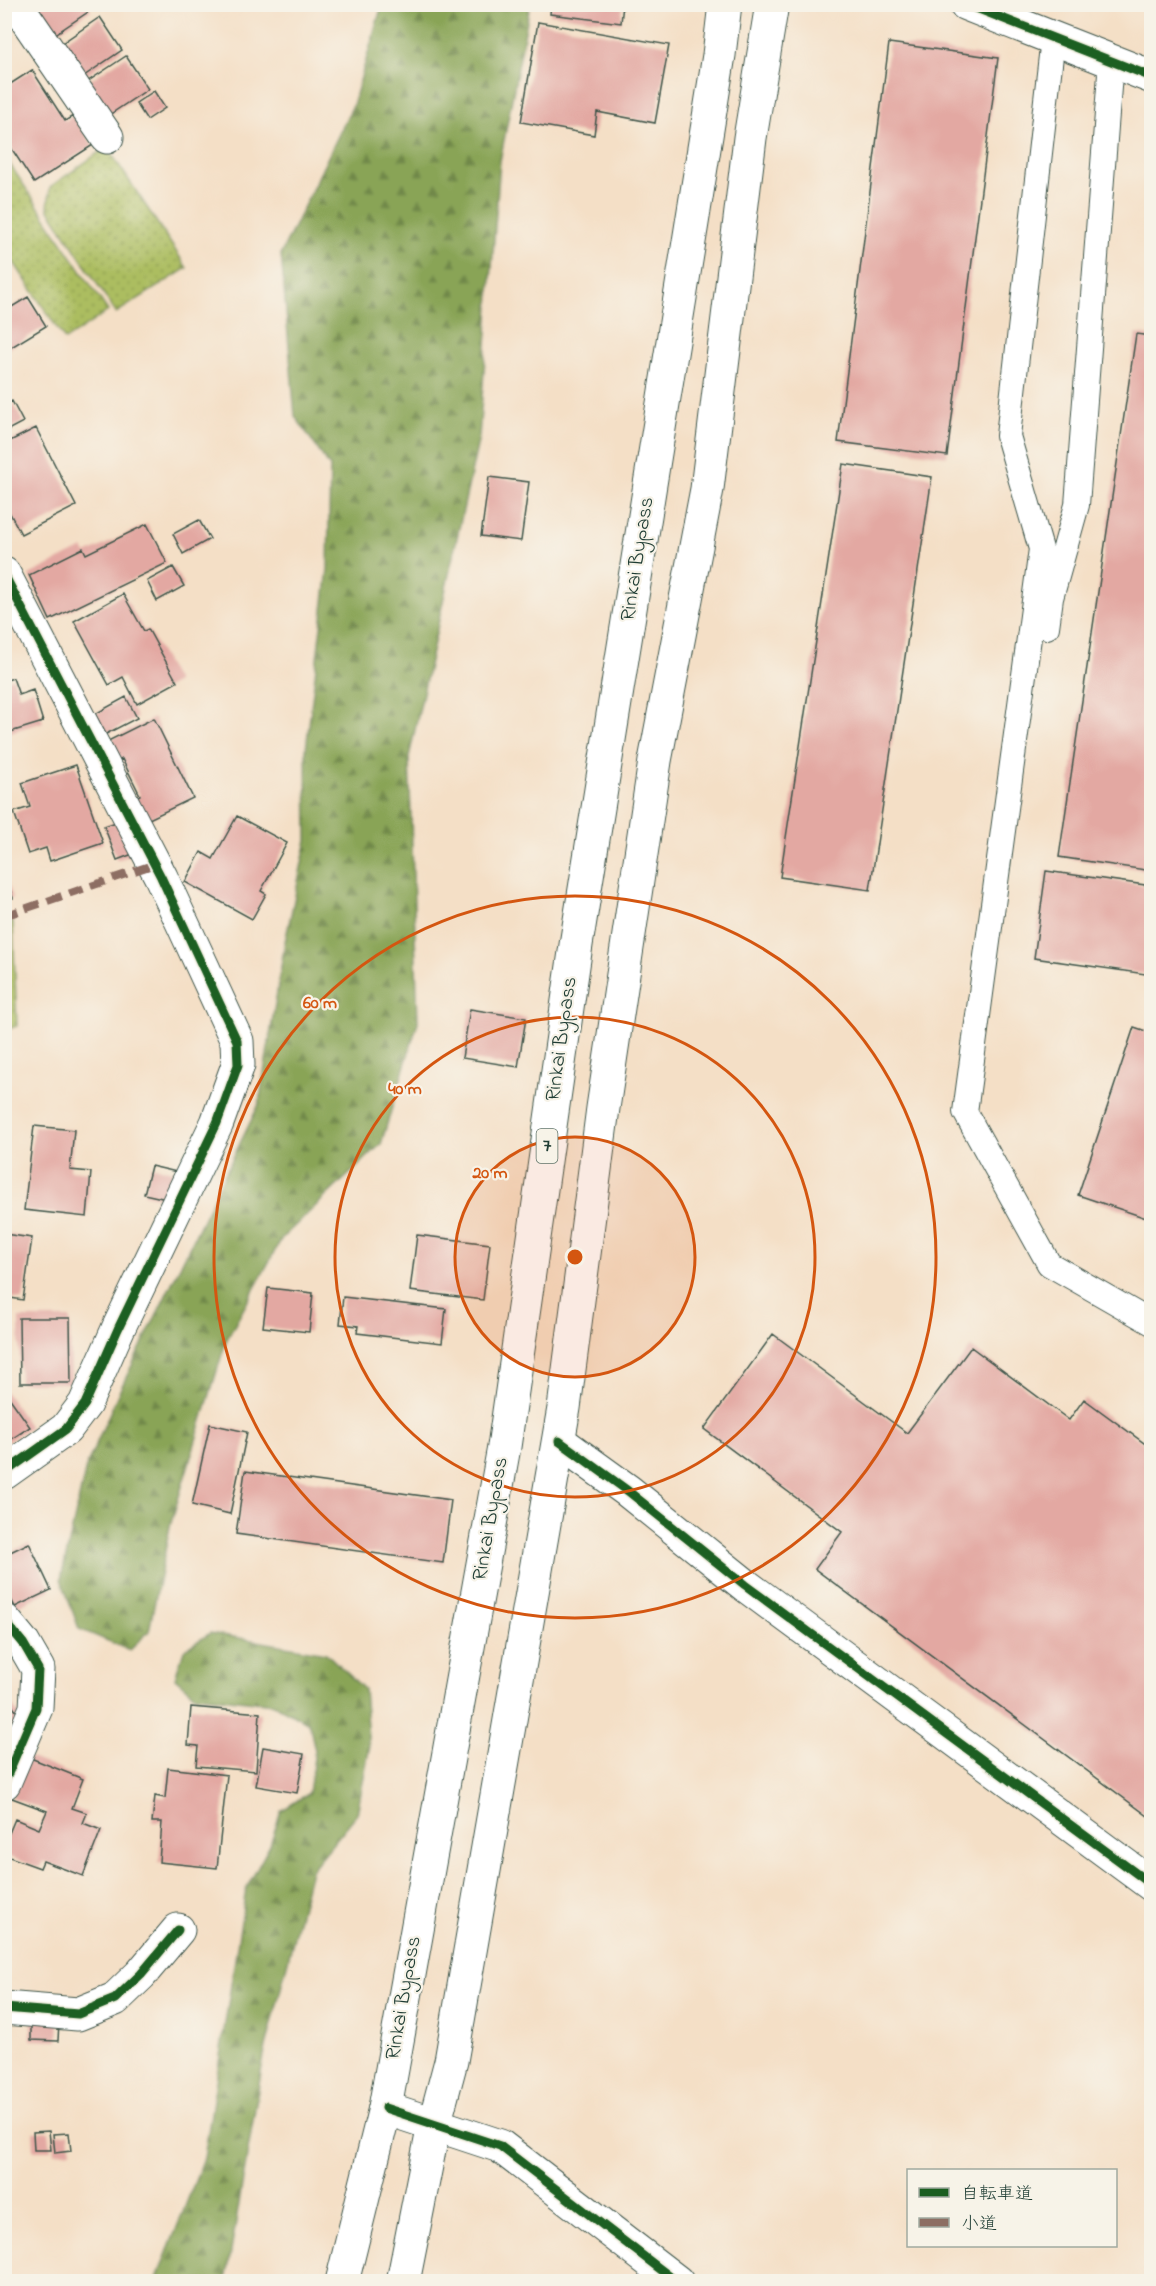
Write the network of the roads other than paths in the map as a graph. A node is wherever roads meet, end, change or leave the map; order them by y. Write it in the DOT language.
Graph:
graph roads {
  1 [pos="16,4"];
  2 [pos="725,4"];
  3 [pos="772,4"];
  4 [pos="966,4"];
  5 [pos="1053,38"];
  6 [pos="1111,61"];
  7 [pos="1152,77"];
  8 [pos="107,136"];
  9 [pos="4,574"];
  10 [pos="1152,1310"];
  11 [pos="1152,1323"];
  12 [pos="559,1441"];
  13 [pos="4,1473"];
  14 [pos="4,1620"];
  15 [pos="4,1783"];
  16 [pos="1152,1885"];
  17 [pos="178,1930"];
  18 [pos="4,2008"];
  19 [pos="385,2108"];
  20 [pos="434,2125"];
  21 [pos="342,2282"];
  22 [pos="403,2282"];
  23 [pos="677,2282"];
  1 -- 8 [label="main road"];
  2 -- 19 [label="main road, Rinkai Bypass / 7"];
  3 -- 12 [label="main road"];
  4 -- 5 [label="main road"];
  5 -- 6 [label="main road"];
  5 -- 11 [label="lane"];
  6 -- 7 [label="main road"];
  6 -- 10 [label="lane"];
  9 -- 13 [label="main road"];
  12 -- 16 [label="main road"];
  12 -- 20 [label="main road"];
  14 -- 15 [label="main road"];
  17 -- 18 [label="main road"];
  19 -- 20 [label="main road"];
  19 -- 21 [label="main road, Rinkai Bypass / 7"];
  20 -- 22 [label="main road"];
  20 -- 23 [label="main road"];
}
